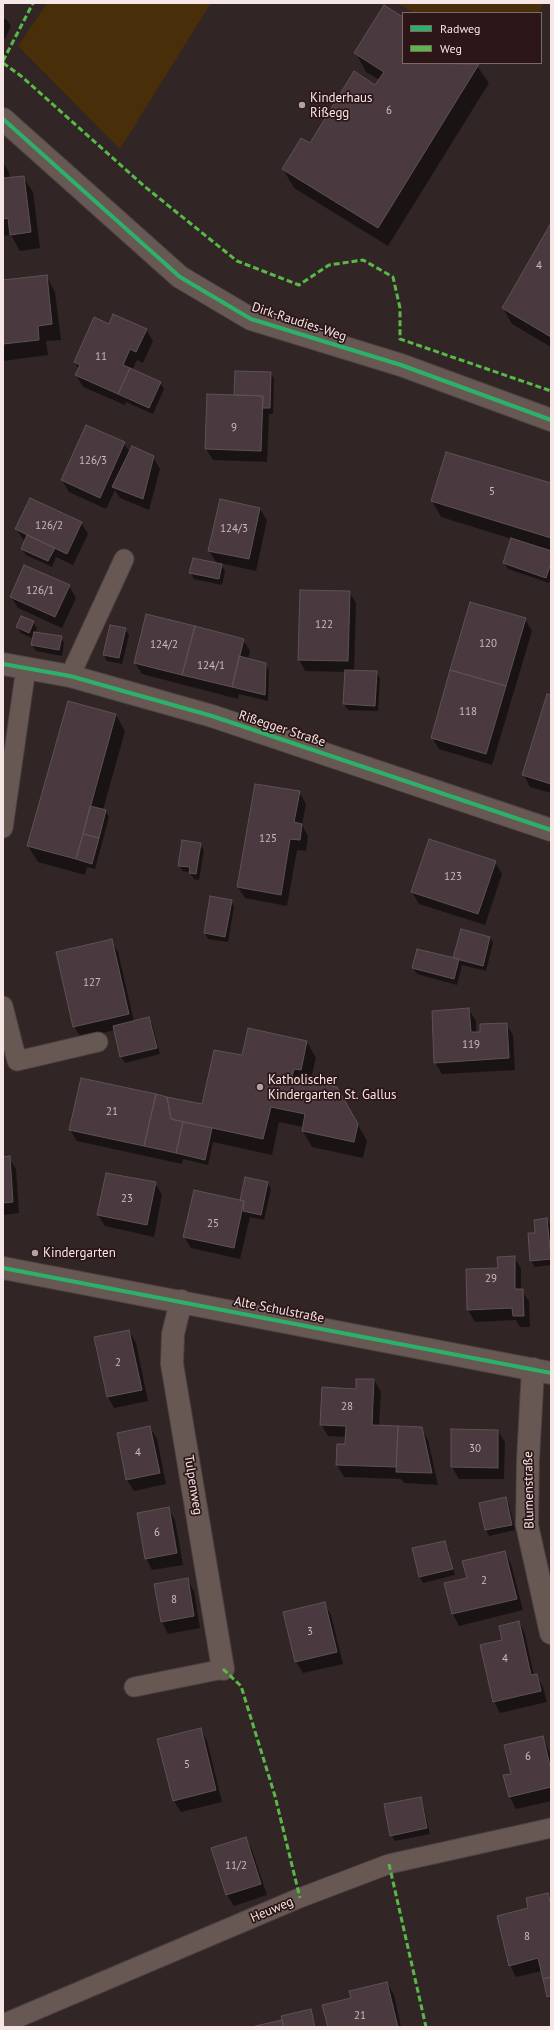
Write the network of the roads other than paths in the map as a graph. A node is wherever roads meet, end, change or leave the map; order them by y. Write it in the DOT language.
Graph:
graph roads {
  1 [pos="3,119"];
  2 [pos="551,420"];
  3 [pos="124,559"];
  4 [pos="3,664"];
  5 [pos="26,668"];
  6 [pos="70,676"];
  7 [pos="3,828"];
  8 [pos="551,830"];
  9 [pos="3,1006"];
  10 [pos="98,1042"];
  11 [pos="3,1268"];
  12 [pos="181,1301"];
  13 [pos="542,1371"];
  14 [pos="551,1633"];
  15 [pos="223,1669"];
  16 [pos="134,1687"];
  17 [pos="551,1828"];
  18 [pos="3,2024"];
  1 -- 2 [label="street, Dirk-Raudies-Weg"];
  3 -- 6 [label="lane"];
  4 -- 5 [label="street, Rißegger Straße"];
  5 -- 6 [label="street, Rißegger Straße"];
  5 -- 7 [label="lane"];
  6 -- 8 [label="street, Rißegger Straße"];
  9 -- 10 [label="lane"];
  11 -- 12 [label="street, Alte Schulstraße"];
  12 -- 13 [label="street, Alte Schulstraße"];
  12 -- 15 [label="street, Tulpenweg"];
  13 -- 14 [label="street, Blumenstraße"];
  15 -- 16 [label="lane"];
  17 -- 18 [label="lane, Heuweg"];
}
